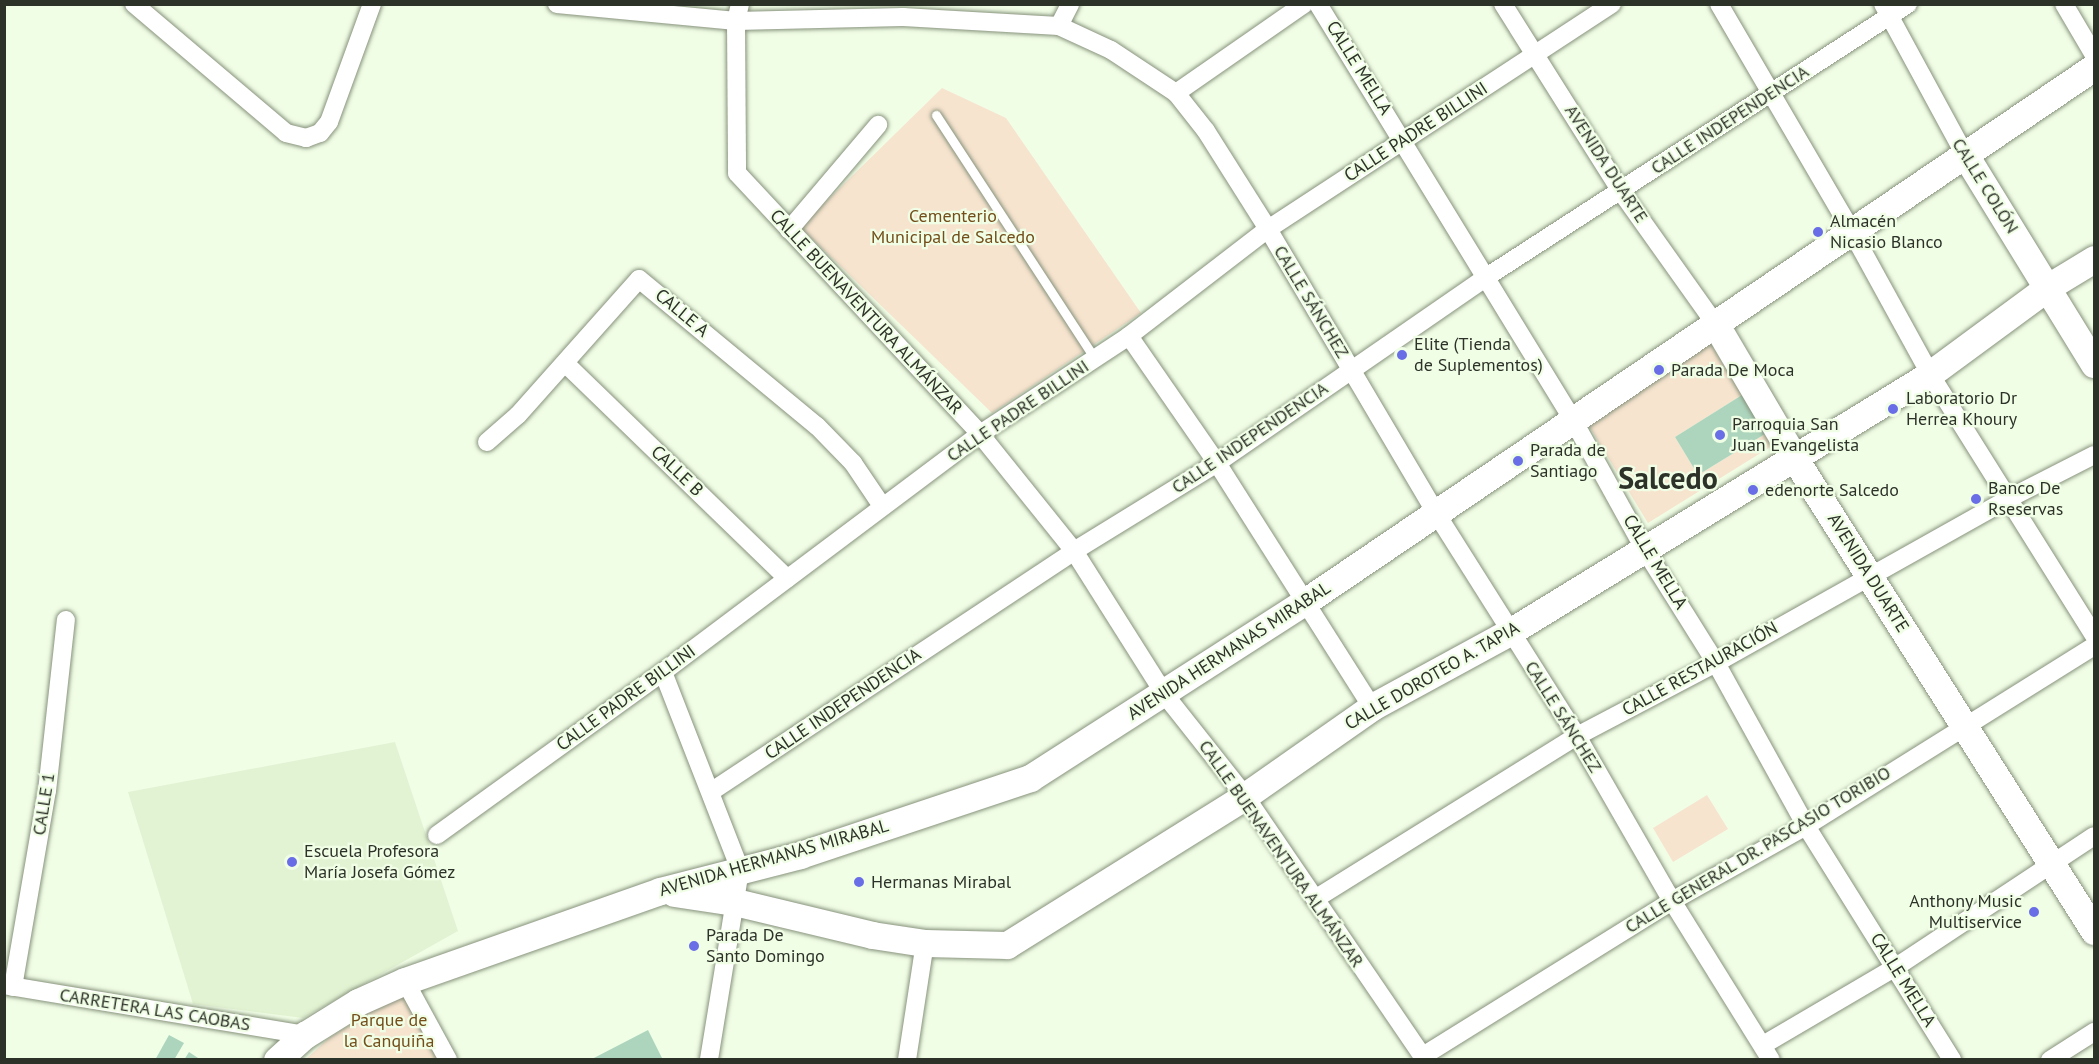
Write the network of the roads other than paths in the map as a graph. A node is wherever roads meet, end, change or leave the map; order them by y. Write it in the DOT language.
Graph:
graph roads {
  1 [pos="134,4"];
  2 [pos="372,4"];
  3 [pos="557,4"];
  4 [pos="1070,4"];
  5 [pos="1304,4"];
  6 [pos="1318,4"];
  7 [pos="1503,4"];
  8 [pos="1612,4"];
  9 [pos="1719,4"];
  10 [pos="1908,4"];
  11 [pos="2064,4"];
  12 [pos="903,11"];
  13 [pos="1887,11"];
  14 [pos="738,13"];
  15 [pos="1059,26"];
  16 [pos="1537,54"];
  17 [pos="2094,55"];
  18 [pos="2094,67"];
  19 [pos="1176,93"];
  20 [pos="1772,93"];
  21 [pos="936,115"];
  22 [pos="878,125"];
  23 [pos="1404,141"];
  24 [pos="1964,153"];
  25 [pos="1620,190"];
  26 [pos="1268,229"];
  27 [pos="789,230"];
  28 [pos="1852,232"];
  29 [pos="2094,259"];
  30 [pos="1485,278"];
  31 [pos="2048,287"];
  32 [pos="1716,325"];
  33 [pos="1129,336"];
  34 [pos="1095,359"];
  35 [pos="566,363"];
  36 [pos="2094,364"];
  37 [pos="1352,370"];
  38 [pos="1930,374"];
  39 [pos="1572,418"];
  40 [pos="980,434"];
  41 [pos="487,442"];
  42 [pos="2094,455"];
  43 [pos="1795,459"];
  44 [pos="1217,463"];
  45 [pos="2008,499"];
  46 [pos="882,506"];
  47 [pos="1436,513"];
  48 [pos="1646,550"];
  49 [pos="1074,551"];
  50 [pos="1870,574"];
  51 [pos="787,578"];
  52 [pos="1306,601"];
  53 [pos="66,620"];
  54 [pos="1508,633"];
  55 [pos="2094,635"];
  56 [pos="2094,646"];
  57 [pos="1716,663"];
  58 [pos="663,672"];
  59 [pos="1165,695"];
  60 [pos="1372,707"];
  61 [pos="1962,726"];
  62 [pos="1577,736"];
  63 [pos="712,791"];
  64 [pos="1245,796"];
  65 [pos="1806,826"];
  66 [pos="437,835"];
  67 [pos="2094,836"];
  68 [pos="2051,863"];
  69 [pos="740,870"];
  70 [pos="660,891"];
  71 [pos="1315,899"];
  72 [pos="1672,901"];
  73 [pos="735,902"];
  74 [pos="2094,931"];
  75 [pos="925,943"];
  76 [pos="1896,967"];
  77 [pos="405,981"];
  78 [pos="9,986"];
  79 [pos="2094,1032"];
  80 [pos="306,1035"];
  81 [pos="1767,1052"];
  82 [pos="1424,1058"];
  83 [pos="277,1059"];
  84 [pos="448,1059"];
  85 [pos="709,1059"];
  86 [pos="907,1059"];
  87 [pos="1952,1059"];
  88 [pos="2050,1059"];
  1 -- 2 [label="street"];
  3 -- 14 [label="street, CALLE SÁNCHEZ"];
  4 -- 15 [label="street"];
  5 -- 19 [label="street"];
  6 -- 23 [label="street, CALLE MELLA"];
  7 -- 16 [label="street, AVENIDA DUARTE"];
  8 -- 16 [label="street, CALLE PADRE BILLINI"];
  9 -- 20 [label="street"];
  10 -- 13 [label="street, CALLE INDEPENDENCIA"];
  11 -- 17 [label="street"];
  12 -- 14 [label="street, CALLE SÁNCHEZ"];
  12 -- 15 [label="street, CALLE SÁNCHEZ"];
  13 -- 20 [label="street, CALLE INDEPENDENCIA"];
  13 -- 24 [label="street, CALLE COLÓN"];
  14 -- 27 [label="street, CALLE BUENAVENTURA ALMÁNZAR"];
  15 -- 19 [label="street, CALLE SÁNCHEZ"];
  16 -- 23 [label="street, CALLE PADRE BILLINI"];
  16 -- 25 [label="street, AVENIDA DUARTE"];
  18 -- 24 [label="main road, AVENIDA HERMANAS MIRABAL"];
  19 -- 26 [label="street, CALLE SÁNCHEZ"];
  20 -- 25 [label="street, CALLE INDEPENDENCIA"];
  20 -- 28 [label="street"];
  21 -- 34 [label="lane"];
  22 -- 27 [label="street"];
  23 -- 26 [label="street, CALLE PADRE BILLINI"];
  23 -- 30 [label="street, CALLE MELLA"];
  24 -- 28 [label="main road, AVENIDA HERMANAS MIRABAL"];
  24 -- 31 [label="main road, CALLE COLÓN"];
  25 -- 30 [label="street, CALLE INDEPENDENCIA"];
  25 -- 32 [label="street, AVENIDA DUARTE"];
  26 -- 33 [label="street, CALLE PADRE BILLINI"];
  26 -- 37 [label="street, CALLE SÁNCHEZ"];
  27 -- 40 [label="street, CALLE BUENAVENTURA ALMÁNZAR"];
  28 -- 32 [label="main road, AVENIDA HERMANAS MIRABAL"];
  28 -- 38 [label="street"];
  29 -- 31 [label="main road, CALLE DOROTEO A. TAPIA"];
  30 -- 37 [label="street, CALLE INDEPENDENCIA"];
  30 -- 39 [label="street, CALLE MELLA"];
  31 -- 36 [label="main road, CALLE COLÓN"];
  31 -- 38 [label="main road, CALLE DOROTEO A. TAPIA"];
  32 -- 39 [label="main road, AVENIDA HERMANAS MIRABAL"];
  32 -- 43 [label="main road, AVENIDA DUARTE"];
  33 -- 34 [label="street, CALLE PADRE BILLINI"];
  33 -- 44 [label="street"];
  34 -- 40 [label="street, CALLE PADRE BILLINI"];
  35 -- 41 [label="street, CALLE A"];
  35 -- 46 [label="street, CALLE A"];
  35 -- 51 [label="street, CALLE B"];
  37 -- 44 [label="street, CALLE INDEPENDENCIA"];
  37 -- 47 [label="street, CALLE SÁNCHEZ"];
  38 -- 43 [label="main road, CALLE DOROTEO A. TAPIA"];
  38 -- 45 [label="street"];
  39 -- 47 [label="main road, AVENIDA HERMANAS MIRABAL"];
  39 -- 48 [label="street, CALLE MELLA"];
  40 -- 46 [label="street, CALLE PADRE BILLINI"];
  40 -- 49 [label="street, CALLE BUENAVENTURA ALMÁNZAR"];
  42 -- 45 [label="street, CALLE RESTAURACIÓN"];
  43 -- 48 [label="main road, CALLE DOROTEO A. TAPIA"];
  43 -- 50 [label="main road, AVENIDA DUARTE"];
  44 -- 49 [label="street, CALLE INDEPENDENCIA"];
  44 -- 52 [label="street"];
  45 -- 50 [label="street, CALLE RESTAURACIÓN"];
  45 -- 55 [label="street"];
  46 -- 51 [label="street, CALLE PADRE BILLINI"];
  47 -- 52 [label="main road, AVENIDA HERMANAS MIRABAL"];
  47 -- 54 [label="street, CALLE SÁNCHEZ"];
  48 -- 54 [label="main road, CALLE DOROTEO A. TAPIA"];
  48 -- 57 [label="street, CALLE MELLA"];
  49 -- 59 [label="street, CALLE BUENAVENTURA ALMÁNZAR"];
  49 -- 63 [label="street, CALLE INDEPENDENCIA"];
  50 -- 57 [label="street, CALLE RESTAURACIÓN"];
  50 -- 61 [label="main road, AVENIDA DUARTE"];
  51 -- 58 [label="street, CALLE PADRE BILLINI"];
  52 -- 59 [label="main road, AVENIDA HERMANAS MIRABAL"];
  52 -- 60 [label="street"];
  53 -- 78 [label="street, CALLE 1"];
  54 -- 60 [label="main road, CALLE DOROTEO A. TAPIA"];
  54 -- 62 [label="street, CALLE SÁNCHEZ"];
  56 -- 61 [label="street, CALLE GENERAL DR. PASCASIO TORIBIO"];
  57 -- 62 [label="street, CALLE RESTAURACIÓN"];
  57 -- 65 [label="street, CALLE MELLA"];
  58 -- 63 [label="street"];
  58 -- 66 [label="street, CALLE PADRE BILLINI"];
  59 -- 64 [label="street, CALLE BUENAVENTURA ALMÁNZAR"];
  59 -- 69 [label="main road, AVENIDA HERMANAS MIRABAL"];
  60 -- 64 [label="main road, CALLE DOROTEO A. TAPIA"];
  61 -- 65 [label="street, CALLE GENERAL DR. PASCASIO TORIBIO"];
  61 -- 68 [label="main road, AVENIDA DUARTE"];
  62 -- 71 [label="street, CALLE RESTAURACIÓN"];
  62 -- 72 [label="street, CALLE SÁNCHEZ"];
  63 -- 69 [label="street"];
  64 -- 71 [label="street, CALLE BUENAVENTURA ALMÁNZAR"];
  64 -- 75 [label="main road, CALLE DOROTEO A. TAPIA"];
  65 -- 72 [label="street, CALLE GENERAL DR. PASCASIO TORIBIO"];
  65 -- 76 [label="street, CALLE MELLA"];
  67 -- 68 [label="street"];
  68 -- 74 [label="main road, AVENIDA DUARTE"];
  68 -- 76 [label="street"];
  69 -- 70 [label="main road, AVENIDA HERMANAS MIRABAL"];
  69 -- 73 [label="street"];
  70 -- 73 [label="main road, CALLE DOROTEO A. TAPIA"];
  70 -- 77 [label="main road, AVENIDA HERMANAS MIRABAL"];
  71 -- 82 [label="street, CALLE BUENAVENTURA ALMÁNZAR"];
  72 -- 81 [label="street, CALLE SÁNCHEZ"];
  72 -- 82 [label="street, CALLE GENERAL DR. PASCASIO TORIBIO"];
  73 -- 75 [label="main road, CALLE DOROTEO A. TAPIA"];
  73 -- 85 [label="street"];
  75 -- 86 [label="street"];
  76 -- 81 [label="street"];
  76 -- 87 [label="street, CALLE MELLA"];
  77 -- 80 [label="main road, AVENIDA HERMANAS MIRABAL"];
  77 -- 84 [label="street"];
  78 -- 80 [label="street, CARRETERA LAS CAOBAS"];
  79 -- 88 [label="street"];
  80 -- 83 [label="main road, AVENIDA HERMANAS MIRABAL"];
}
